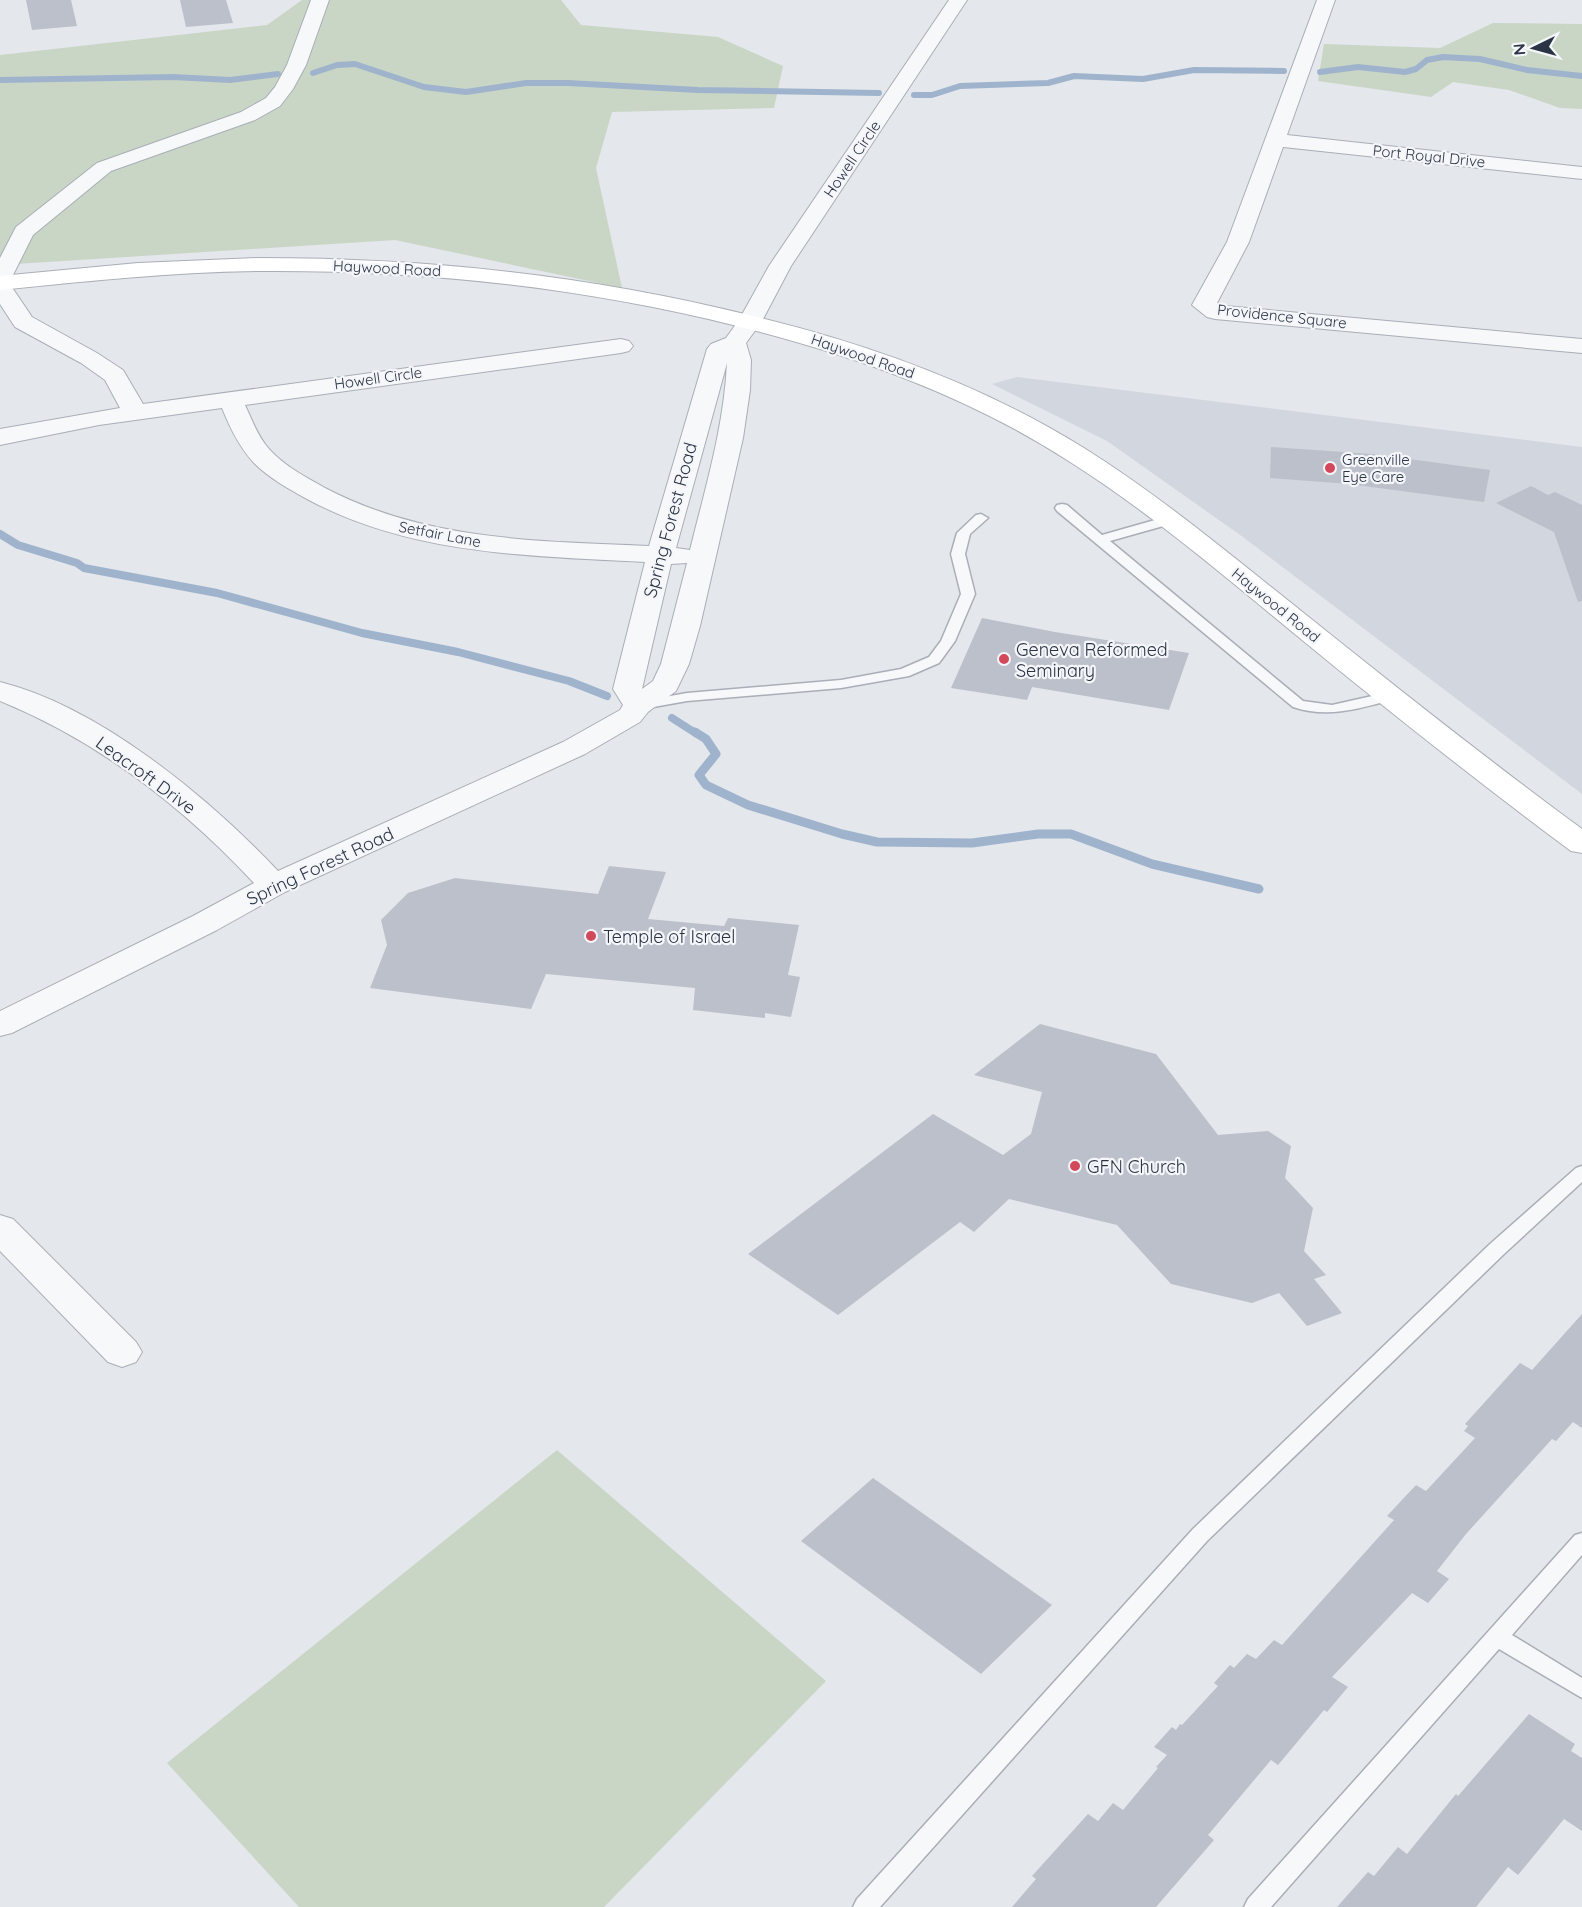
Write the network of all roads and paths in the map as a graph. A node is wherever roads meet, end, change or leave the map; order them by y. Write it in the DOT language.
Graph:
graph roads {
  1 [pos="320,0"];
  2 [pos="958,0"];
  3 [pos="1326,0"];
  4 [pos="1275,140"];
  5 [pos="1582,173"];
  6 [pos="0,283"];
  7 [pos="750,321"];
  8 [pos="734,343"];
  9 [pos="621,346"];
  10 [pos="1582,346"];
  11 [pos="231,400"];
  12 [pos="135,413"];
  13 [pos="0,437"];
  14 [pos="1062,508"];
  15 [pos="981,518"];
  16 [pos="1169,520"];
  17 [pos="1102,539"];
  18 [pos="660,555"];
  19 [pos="701,557"];
  20 [pos="0,691"];
  21 [pos="1390,696"];
  22 [pos="638,706"];
  23 [pos="1582,844"];
  24 [pos="274,885"];
  25 [pos="0,1025"];
  26 [pos="1582,1172"];
  27 [pos="0,1228"];
  28 [pos="122,1352"];
  29 [pos="1582,1541"];
  30 [pos="1497,1637"];
  31 [pos="1582,1689"];
  32 [pos="865,1907"];
  33 [pos="1256,1907"];
  1 -- 6 [label="street"];
  2 -- 7 [label="street, Howell Circle"];
  3 -- 4 [label="street, Providence Square"];
  4 -- 5 [label="street, Port Royal Drive"];
  4 -- 10 [label="street, Providence Square"];
  6 -- 7 [label="main road, Haywood Road"];
  6 -- 12 [label="street"];
  7 -- 8 [label="street, Spring Forest Road"];
  7 -- 16 [label="main road, Haywood Road"];
  8 -- 18 [label="street, Spring Forest Road"];
  8 -- 19 [label="street, Spring Forest Road"];
  9 -- 11 [label="street, Howell Circle"];
  11 -- 12 [label="street, Howell Circle"];
  11 -- 18 [label="street, Setfair Lane"];
  12 -- 13 [label="street, Howell Circle"];
  14 -- 17 [label="lane"];
  15 -- 22 [label="lane"];
  16 -- 17 [label="lane"];
  16 -- 21 [label="main road, Haywood Road"];
  17 -- 21 [label="lane"];
  18 -- 19 [label="street, Setfair Lane"];
  18 -- 22 [label="street, Spring Forest Road"];
  19 -- 22 [label="street, Spring Forest Road"];
  20 -- 24 [label="street, Leacroft Drive"];
  21 -- 23 [label="main road, Haywood Road"];
  22 -- 24 [label="street, Spring Forest Road"];
  24 -- 25 [label="street, Spring Forest Road"];
  26 -- 32 [label="lane"];
  27 -- 28 [label="street"];
  29 -- 30 [label="lane"];
  30 -- 31 [label="lane"];
  30 -- 33 [label="lane"];
}
